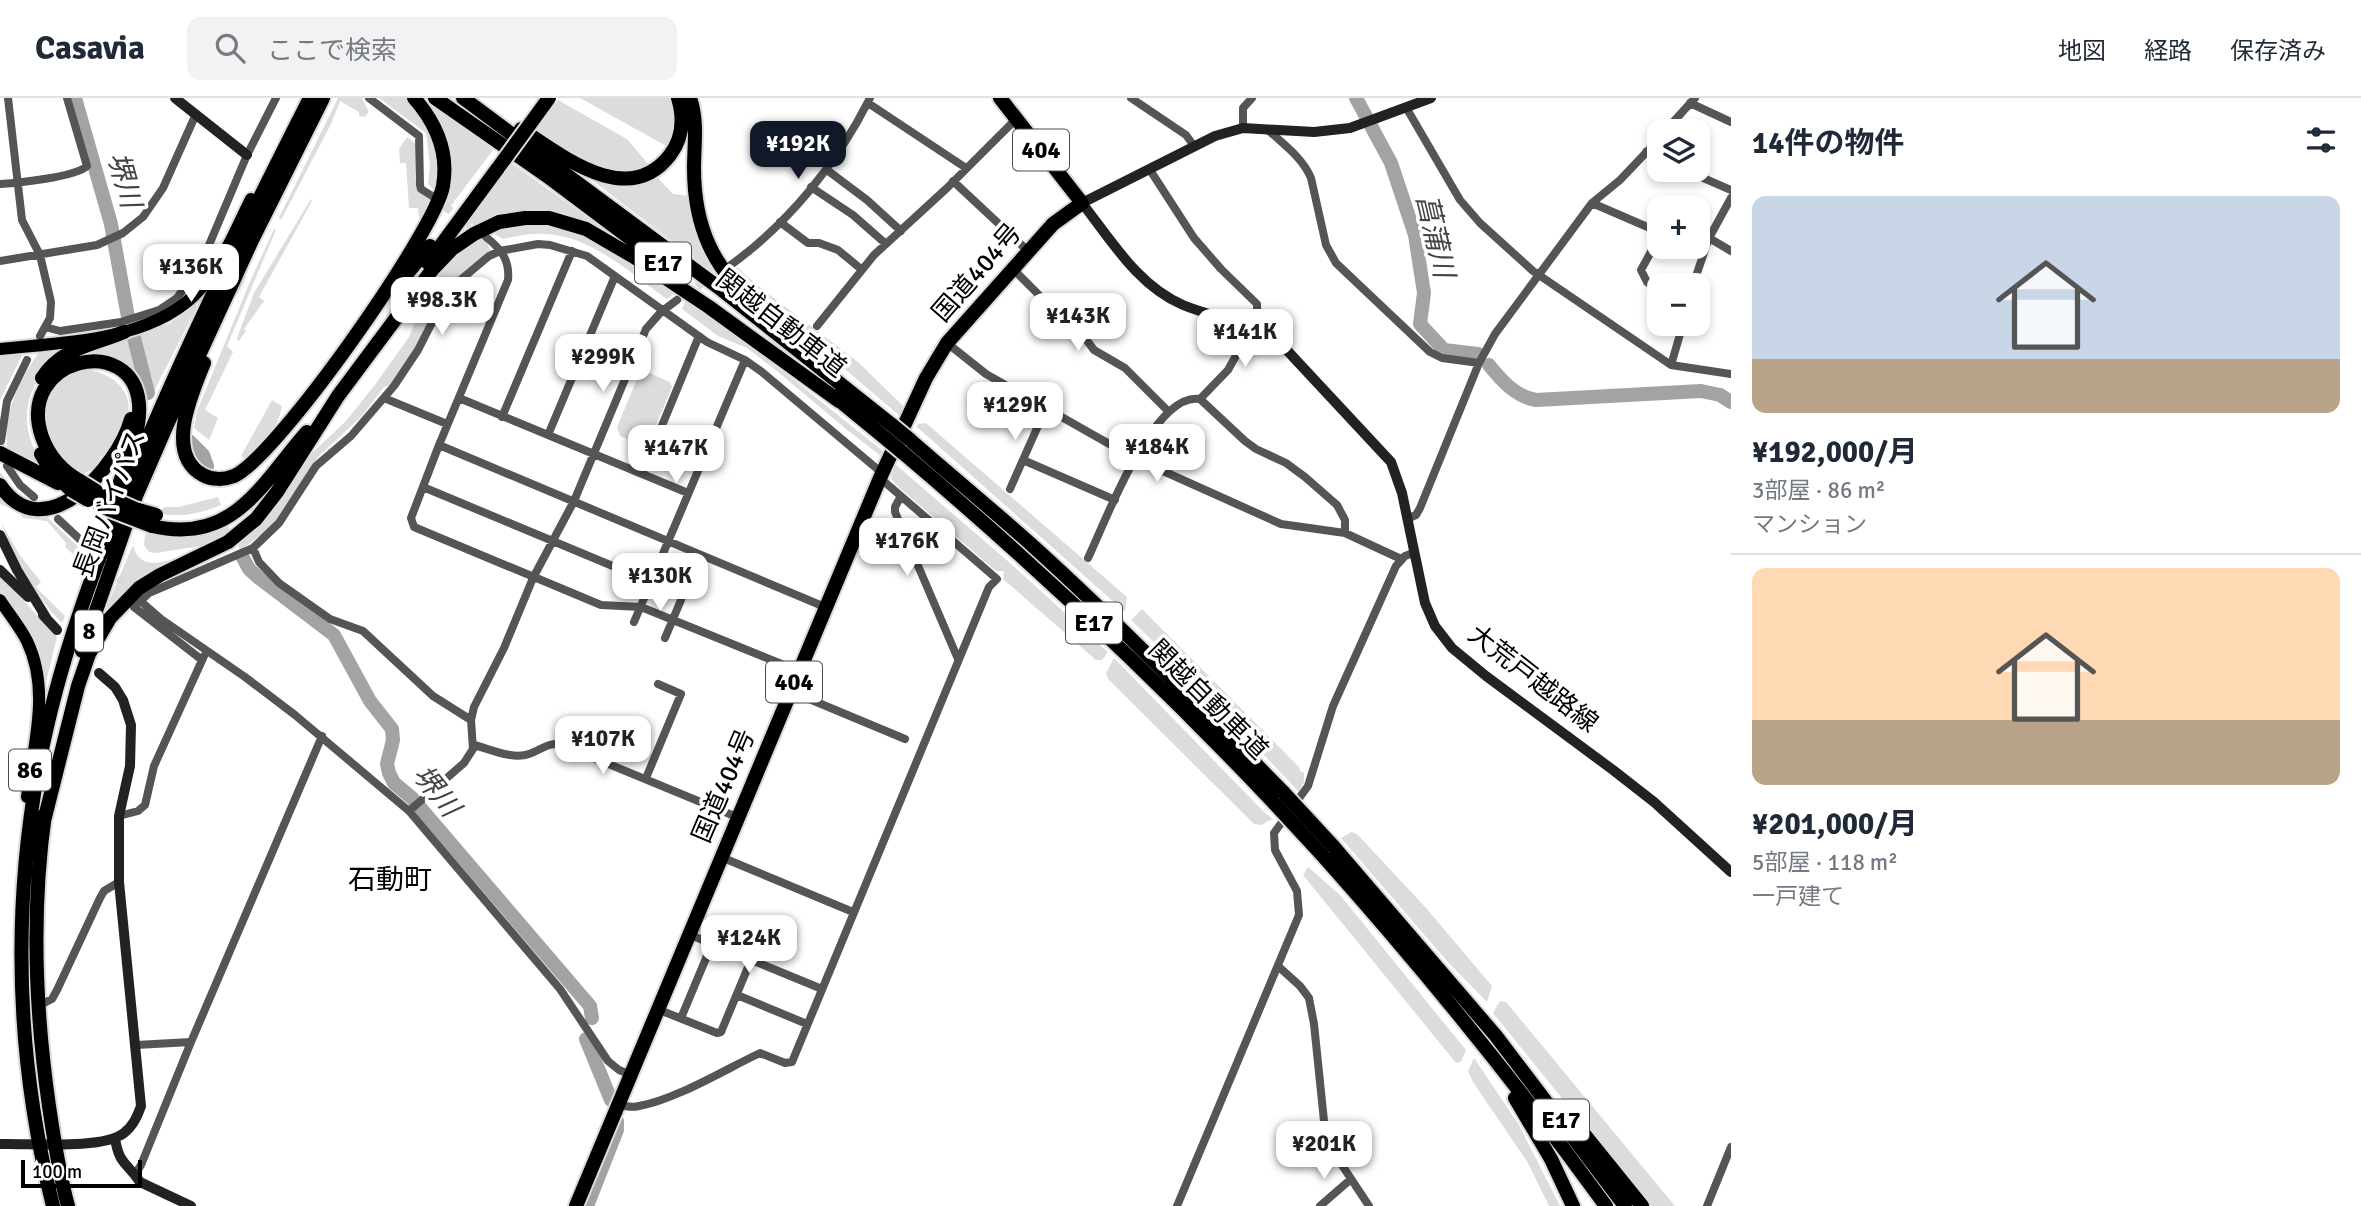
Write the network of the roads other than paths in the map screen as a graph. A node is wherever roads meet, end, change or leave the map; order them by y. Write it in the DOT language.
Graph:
graph roads {
  1 [pos="67,98"];
  2 [pos="175,98"];
  3 [pos="276,98"];
  4 [pos="309,98"];
  5 [pos="324,98"];
  6 [pos="369,98"];
  7 [pos="414,98"];
  8 [pos="435,98"];
  9 [pos="463,98"];
  10 [pos="471,98"];
  11 [pos="538,98"];
  12 [pos="550,98"];
  13 [pos="678,98"];
  14 [pos="690,98"];
  15 [pos="1000,98"];
  16 [pos="1131,98"];
  17 [pos="1431,98"];
  18 [pos="1248,99"];
  19 [pos="5,100"];
  20 [pos="869,100"];
  21 [pos="1692,101"];
  22 [pos="1407,109"];
  23 [pos="196,114"];
  24 [pos="1017,118"];
  25 [pos="1676,119"];
  26 [pos="1731,122"];
  27 [pos="1243,128"];
  28 [pos="1267,129"];
  29 [pos="1194,146"];
  30 [pos="1646,152"];
  31 [pos="247,155"];
  32 [pos="494,166"];
  33 [pos="966,168"];
  34 [pos="827,170"];
  35 [pos="1150,170"];
  36 [pos="17,181"];
  37 [pos="953,181"];
  38 [pos="1710,181"];
  39 [pos="0,184"];
  40 [pos="811,187"];
  41 [pos="1731,190"];
  42 [pos="432,196"];
  43 [pos="1731,198"];
  44 [pos="1082,203"];
  45 [pos="1592,203"];
  46 [pos="780,222"];
  47 [pos="1647,229"];
  48 [pos="901,231"];
  49 [pos="1710,236"];
  50 [pos="486,237"];
  51 [pos="253,238"];
  52 [pos="1710,239"];
  53 [pos="886,244"];
  54 [pos="500,251"];
  55 [pos="572,251"];
  56 [pos="1028,251"];
  57 [pos="1731,251"];
  58 [pos="40,255"];
  59 [pos="1647,258"];
  60 [pos="0,261"];
  61 [pos="728,267"];
  62 [pos="1012,268"];
  63 [pos="860,269"];
  64 [pos="1538,274"];
  65 [pos="615,276"];
  66 [pos="1647,282"];
  67 [pos="677,300"];
  68 [pos="664,310"];
  69 [pos="363,325"];
  70 [pos="817,326"];
  71 [pos="45,327"];
  72 [pos="1253,327"];
  73 [pos="124,332"];
  74 [pos="40,336"];
  75 [pos="699,336"];
  76 [pos="1679,336"];
  77 [pos="380,338"];
  78 [pos="947,343"];
  79 [pos="0,349"];
  80 [pos="27,360"];
  81 [pos="745,360"];
  82 [pos="1479,363"];
  83 [pos="1671,365"];
  84 [pos="1731,374"];
  85 [pos="319,385"];
  86 [pos="338,397"];
  87 [pos="384,398"];
  88 [pos="459,398"];
  89 [pos="1200,399"];
  90 [pos="839,401"];
  91 [pos="1046,408"];
  92 [pos="1168,411"];
  93 [pos="502,417"];
  94 [pos="447,424"];
  95 [pos="888,431"];
  96 [pos="548,435"];
  97 [pos="1,441"];
  98 [pos="439,445"];
  99 [pos="594,455"];
  100 [pos="1134,458"];
  101 [pos="1023,460"];
  102 [pos="60,466"];
  103 [pos="4,471"];
  104 [pos="642,474"];
  105 [pos="881,475"];
  106 [pos="76,485"];
  107 [pos="423,487"];
  108 [pos="1010,489"];
  109 [pos="688,494"];
  110 [pos="901,496"];
  111 [pos="34,497"];
  112 [pos="1115,500"];
  113 [pos="574,501"];
  114 [pos="58,519"];
  115 [pos="1406,519"];
  116 [pos="154,521"];
  117 [pos="1345,533"];
  118 [pos="0,535"];
  119 [pos="553,541"];
  120 [pos="669,541"];
  121 [pos="88,547"];
  122 [pos="253,548"];
  123 [pos="1413,554"];
  124 [pos="1088,558"];
  125 [pos="1401,559"];
  126 [pos="0,570"];
  127 [pos="94,574"];
  128 [pos="533,578"];
  129 [pos="651,582"];
  130 [pos="0,600"];
  131 [pos="681,600"];
  132 [pos="145,605"];
  133 [pos="641,607"];
  134 [pos="825,607"];
  135 [pos="47,620"];
  136 [pos="673,620"];
  137 [pos="634,622"];
  138 [pos="57,630"];
  139 [pos="665,638"];
  140 [pos="206,651"];
  141 [pos="958,659"];
  142 [pos="202,660"];
  143 [pos="799,671"];
  144 [pos="99,673"];
  145 [pos="658,684"];
  146 [pos="790,691"];
  147 [pos="471,720"];
  148 [pos="322,736"];
  149 [pos="905,739"];
  150 [pos="474,745"];
  151 [pos="646,779"];
  152 [pos="411,809"];
  153 [pos="119,816"];
  154 [pos="737,817"];
  155 [pos="44,821"];
  156 [pos="1329,852"];
  157 [pos="721,857"];
  158 [pos="1731,872"];
  159 [pos="119,882"];
  160 [pos="853,912"];
  161 [pos="688,934"];
  162 [pos="712,944"];
  163 [pos="21,950"];
  164 [pos="751,960"];
  165 [pos="1279,967"];
  166 [pos="822,989"];
  167 [pos="737,995"];
  168 [pos="38,1006"];
  169 [pos="657,1009"];
  170 [pos="681,1018"];
  171 [pos="807,1024"];
  172 [pos="1498,1034"];
  173 [pos="191,1042"];
  174 [pos="136,1045"];
  175 [pos="1488,1054"];
  176 [pos="629,1074"];
  177 [pos="617,1104"];
  178 [pos="115,1138"];
  179 [pos="38,1143"];
  180 [pos="0,1144"];
  181 [pos="54,1144"];
  182 [pos="1731,1147"];
  183 [pos="135,1174"];
  184 [pos="1351,1179"];
  185 [pos="53,1206"];
  186 [pos="68,1206"];
  187 [pos="191,1206"];
  188 [pos="576,1206"];
  189 [pos="1177,1206"];
  190 [pos="1320,1206"];
  191 [pos="1369,1206"];
  192 [pos="1573,1206"];
  193 [pos="1606,1206"];
  194 [pos="1625,1206"];
  195 [pos="1642,1206"];
  196 [pos="1707,1206"];
  1 -- 36 [label="street"];
  2 -- 23 [label="main road"];
  3 -- 31 [label="street"];
  4 -- 73 [label="main road"];
  4 -- 127 [label="highway, 長岡バイパス / 8"];
  5 -- 51 [label="highway, 長岡バイパス / 8"];
  6 -- 42 [label="street"];
  7 -- 69 [label="highway"];
  8 -- 90 [label="highway, 関越自動車道 / E17"];
  9 -- 95 [label="highway, 関越自動車道 / E17"];
  10 -- 13 [label="highway"];
  11 -- 32 [label="highway"];
  12 -- 32 [label="highway, bridge"];
  14 -- 95 [label="highway"];
  15 -- 24 [label="highway, 404"];
  16 -- 29 [label="street"];
  17 -- 22 [label="main road"];
  18 -- 27 [label="street"];
  19 -- 36 [label="street"];
  20 -- 33 [label="street"];
  20 -- 34 [label="street"];
  21 -- 25 [label="street"];
  21 -- 26 [label="street"];
  22 -- 28 [label="main road"];
  22 -- 64 [label="street"];
  23 -- 31 [label="main road"];
  23 -- 58 [label="street"];
  24 -- 33 [label="street"];
  24 -- 44 [label="highway, 404"];
  27 -- 28 [label="main road"];
  27 -- 29 [label="main road"];
  28 -- 82 [label="street"];
  29 -- 35 [label="main road"];
  30 -- 45 [label="street"];
  31 -- 71 [label="street"];
  32 -- 69 [label="highway"];
  32 -- 77 [label="highway"];
  33 -- 37 [label="street"];
  34 -- 40 [label="street"];
  34 -- 48 [label="street"];
  35 -- 44 [label="main road"];
  35 -- 72 [label="street"];
  36 -- 39 [label="street"];
  36 -- 58 [label="street"];
  37 -- 48 [label="street"];
  37 -- 56 [label="street"];
  38 -- 41 [label="street"];
  40 -- 46 [label="street"];
  40 -- 53 [label="street"];
  43 -- 49 [label="street"];
  44 -- 56 [label="highway, 国道404号 / 404"];
  44 -- 72 [label="main road, 大荒戸越路線"];
  45 -- 47 [label="street"];
  45 -- 64 [label="street"];
  46 -- 61 [label="street"];
  46 -- 63 [label="street"];
  48 -- 53 [label="street"];
  50 -- 54 [label="street"];
  51 -- 85 [label="highway"];
  51 -- 155 [label="highway, 長岡バイパス / 8"];
  52 -- 57 [label="street"];
  53 -- 63 [label="street"];
  54 -- 55 [label="street"];
  54 -- 87 [label="street"];
  54 -- 88 [label="street"];
  55 -- 65 [label="street"];
  55 -- 93 [label="street"];
  56 -- 62 [label="highway, 国道404号 / 404"];
  58 -- 60 [label="street"];
  58 -- 71 [label="street"];
  59 -- 66 [label="street"];
  62 -- 78 [label="highway, 国道404号 / 404"];
  62 -- 92 [label="street"];
  63 -- 70 [label="street"];
  64 -- 82 [label="street"];
  64 -- 83 [label="street"];
  65 -- 68 [label="street"];
  65 -- 96 [label="street"];
  67 -- 68 [label="street"];
  68 -- 75 [label="street"];
  68 -- 99 [label="street"];
  69 -- 85 [label="highway"];
  71 -- 74 [label="street"];
  72 -- 89 [label="street"];
  72 -- 115 [label="main road, 大荒戸越路線"];
  73 -- 79 [label="main road"];
  73 -- 106 [label="highway"];
  75 -- 81 [label="street"];
  75 -- 104 [label="street"];
  76 -- 83 [label="street"];
  77 -- 86 [label="highway"];
  77 -- 90 [label="highway"];
  78 -- 91 [label="street"];
  78 -- 105 [label="highway, 国道404号 / 404"];
  80 -- 97 [label="street"];
  81 -- 105 [label="street"];
  81 -- 109 [label="street"];
  82 -- 115 [label="street"];
  83 -- 84 [label="street"];
  85 -- 116 [label="highway"];
  86 -- 116 [label="highway"];
  86 -- 155 [label="highway"];
  87 -- 94 [label="street"];
  87 -- 122 [label="street"];
  88 -- 93 [label="street"];
  88 -- 94 [label="street"];
  89 -- 92 [label="street"];
  89 -- 117 [label="street"];
  90 -- 95 [label="highway, 関越自動車道 / E17"];
  91 -- 100 [label="street"];
  91 -- 101 [label="street"];
  92 -- 100 [label="street"];
  93 -- 96 [label="street"];
  94 -- 98 [label="street"];
  95 -- 156 [label="highway, 関越自動車道 / E17, bridge"];
  96 -- 99 [label="street"];
  98 -- 107 [label="street"];
  98 -- 113 [label="street"];
  99 -- 104 [label="street"];
  99 -- 113 [label="street"];
  100 -- 112 [label="street"];
  100 -- 117 [label="street"];
  101 -- 108 [label="street"];
  101 -- 112 [label="street"];
  102 -- 103 [label="highway"];
  102 -- 106 [label="highway"];
  102 -- 127 [label="highway"];
  103 -- 106 [label="highway"];
  103 -- 111 [label="street"];
  104 -- 109 [label="street"];
  105 -- 110 [label="street"];
  105 -- 134 [label="highway, 国道404号 / 404"];
  106 -- 116 [label="highway, bridge"];
  107 -- 119 [label="street"];
  107 -- 128 [label="street"];
  109 -- 120 [label="street"];
  110 -- 141 [label="street"];
  110 -- 141 [label="street"];
  112 -- 124 [label="street"];
  113 -- 119 [label="street"];
  113 -- 120 [label="street"];
  114 -- 121 [label="street"];
  115 -- 123 [label="main road, 大荒戸越路線"];
  117 -- 125 [label="street"];
  118 -- 135 [label="main road"];
  119 -- 128 [label="street"];
  119 -- 129 [label="street"];
  120 -- 129 [label="street"];
  120 -- 134 [label="street"];
  122 -- 142 [label="street"];
  122 -- 147 [label="street"];
  123 -- 125 [label="street"];
  123 -- 158 [label="main road, 大荒戸越路線"];
  125 -- 165 [label="street"];
  126 -- 135 [label="main road"];
  127 -- 163 [label="highway, 長岡バイパス / 8"];
  128 -- 133 [label="street"];
  128 -- 147 [label="street"];
  129 -- 133 [label="street"];
  130 -- 163 [label="main road, 86"];
  131 -- 136 [label="street"];
  132 -- 140 [label="street"];
  133 -- 136 [label="street"];
  133 -- 137 [label="street"];
  134 -- 143 [label="highway, 国道404号 / 404"];
  135 -- 138 [label="main road"];
  136 -- 139 [label="street"];
  136 -- 143 [label="street"];
  140 -- 142 [label="street"];
  140 -- 148 [label="street"];
  141 -- 160 [label="street"];
  142 -- 153 [label="street"];
  143 -- 146 [label="highway, 国道404号 / 404"];
  144 -- 153 [label="main road"];
  145 -- 151 [label="street"];
  146 -- 149 [label="street"];
  146 -- 154 [label="highway, 国道404号 / 404"];
  147 -- 150 [label="street"];
  148 -- 152 [label="street"];
  148 -- 173 [label="street"];
  150 -- 151 [label="street"];
  150 -- 152 [label="street"];
  151 -- 154 [label="street"];
  152 -- 176 [label="street"];
  153 -- 159 [label="main road"];
  154 -- 157 [label="highway, 国道404号 / 404"];
  155 -- 168 [label="highway, 長岡バイパス / 8"];
  156 -- 172 [label="highway, 関越自動車道 / E17"];
  156 -- 175 [label="highway, 関越自動車道 / E17"];
  157 -- 160 [label="street"];
  157 -- 161 [label="highway, 国道404号 / 404"];
  159 -- 168 [label="street"];
  159 -- 174 [label="main road"];
  160 -- 166 [label="street"];
  161 -- 162 [label="street"];
  161 -- 169 [label="highway, 国道404号 / 404"];
  162 -- 164 [label="street"];
  162 -- 170 [label="street"];
  163 -- 179 [label="highway, 長岡バイパス / 8"];
  164 -- 166 [label="street"];
  164 -- 167 [label="street"];
  165 -- 184 [label="street"];
  165 -- 189 [label="street"];
  166 -- 171 [label="street"];
  167 -- 170 [label="street"];
  167 -- 171 [label="street"];
  168 -- 181 [label="highway, 長岡バイパス / 8"];
  169 -- 170 [label="street"];
  169 -- 176 [label="highway, 国道404号 / 404"];
  171 -- 177 [label="street"];
  172 -- 194 [label="highway, 関越自動車道 / E17"];
  172 -- 195 [label="highway"];
  173 -- 174 [label="street"];
  173 -- 183 [label="street"];
  174 -- 178 [label="main road"];
  175 -- 192 [label="highway"];
  175 -- 193 [label="highway, 関越自動車道 / E17"];
  176 -- 177 [label="highway, 国道404号 / 404"];
  177 -- 188 [label="highway, 国道404号 / 404"];
  178 -- 181 [label="main road"];
  178 -- 183 [label="main road"];
  179 -- 180 [label="main road"];
  179 -- 181 [label="main road"];
  179 -- 185 [label="highway, 長岡バイパス / 8"];
  181 -- 186 [label="highway, 長岡バイパス / 8"];
  182 -- 196 [label="street"];
  183 -- 187 [label="main road"];
  184 -- 190 [label="street"];
  184 -- 191 [label="street"];
}
